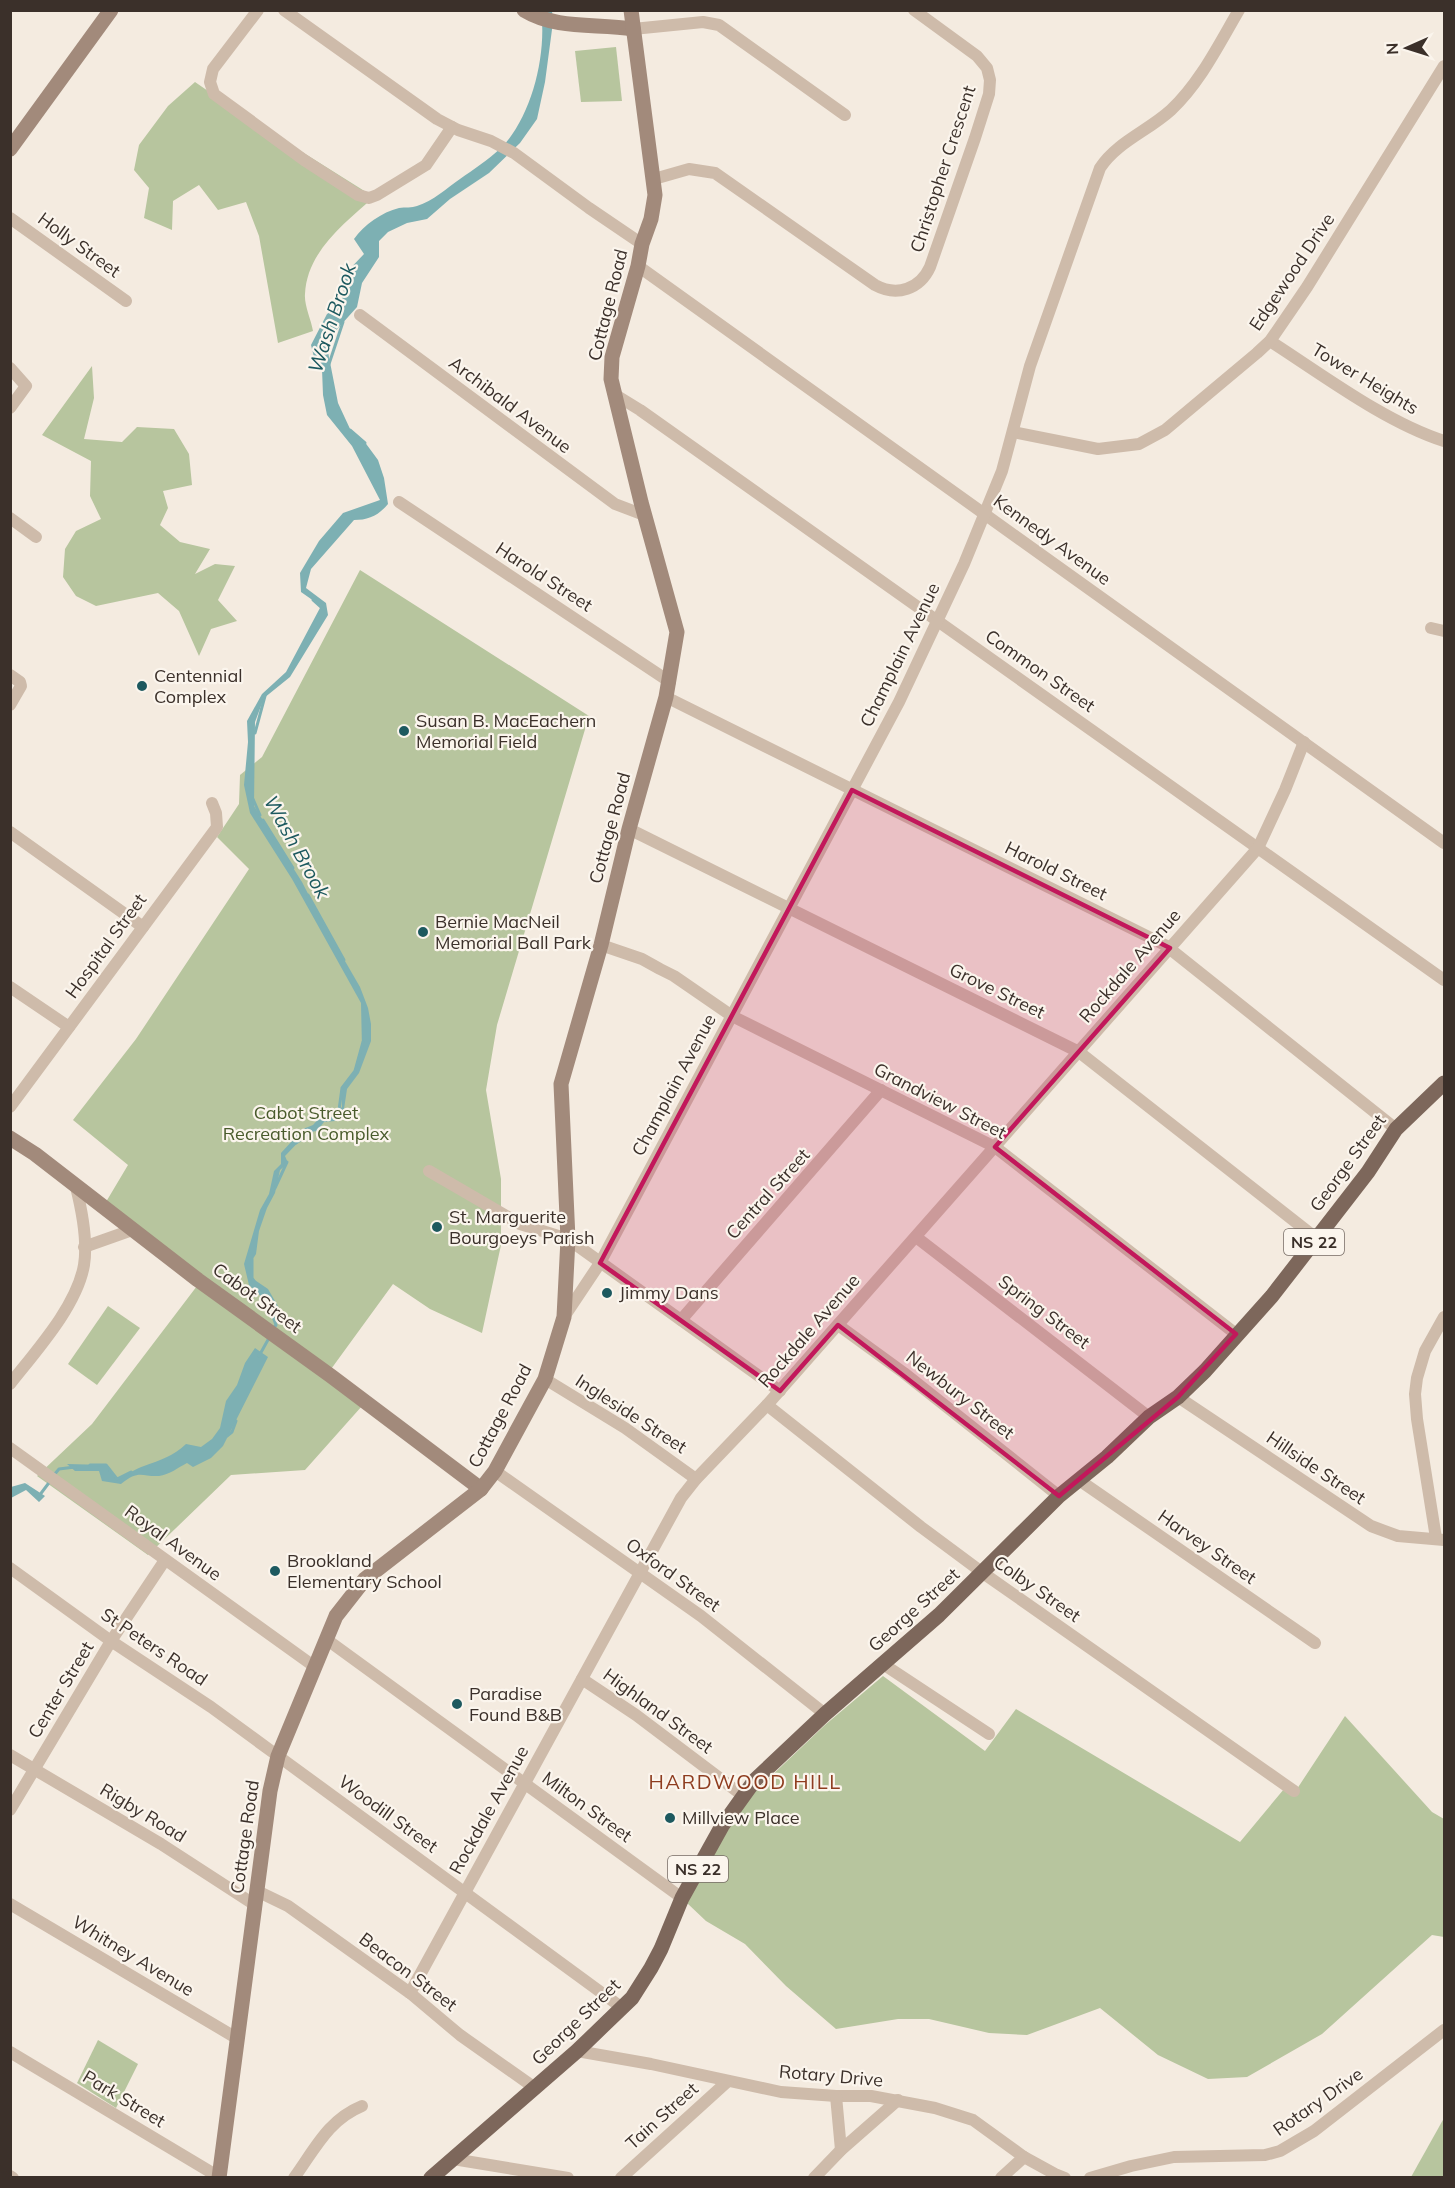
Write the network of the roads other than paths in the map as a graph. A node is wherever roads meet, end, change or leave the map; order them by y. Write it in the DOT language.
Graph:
graph roads {
  1 [pos="111,10"];
  2 [pos="258,10"];
  3 [pos="284,10"];
  4 [pos="524,10"];
  5 [pos="631,10"];
  6 [pos="914,10"];
  7 [pos="1239,10"];
  8 [pos="633,29"];
  9 [pos="1444,66"];
  10 [pos="845,115"];
  11 [pos="452,127"];
  12 [pos="10,149"];
  13 [pos="654,179"];
  14 [pos="10,218"];
  15 [pos="642,244"];
  16 [pos="638,266"];
  17 [pos="126,301"];
  18 [pos="360,315"];
  19 [pos="1270,341"];
  20 [pos="10,368"];
  21 [pos="614,394"];
  22 [pos="10,408"];
  23 [pos="1013,432"];
  24 [pos="1444,441"];
  25 [pos="399,502"];
  26 [pos="986,514"];
  27 [pos="644,515"];
  28 [pos="10,518"];
  29 [pos="36,537"];
  30 [pos="938,621"];
  31 [pos="1431,628"];
  32 [pos="1444,631"];
  33 [pos="10,675"];
  34 [pos="670,682"];
  35 [pos="666,698"];
  36 [pos="10,705"];
  37 [pos="1304,742"];
  38 [pos="852,790"];
  39 [pos="212,803"];
  40 [pos="629,829"];
  41 [pos="10,832"];
  42 [pos="1444,843"];
  43 [pos="1258,848"];
  44 [pos="789,908"];
  45 [pos="143,927"];
  46 [pos="601,945"];
  47 [pos="1170,948"];
  48 [pos="1444,980"];
  49 [pos="10,987"];
  50 [pos="732,1016"];
  51 [pos="69,1028"];
  52 [pos="1079,1052"];
  53 [pos="1444,1083"];
  54 [pos="881,1090"];
  55 [pos="10,1107"];
  56 [pos="1396,1129"];
  57 [pos="10,1138"];
  58 [pos="995,1147"];
  59 [pos="429,1171"];
  60 [pos="76,1187"];
  61 [pos="132,1230"];
  62 [pos="916,1237"];
  63 [pos="1316,1238"];
  64 [pos="568,1239"];
  65 [pos="84,1247"];
  66 [pos="600,1263"];
  67 [pos="564,1317"];
  68 [pos="1444,1317"];
  69 [pos="681,1320"];
  70 [pos="838,1325"];
  71 [pos="1236,1334"];
  72 [pos="545,1379"];
  73 [pos="10,1383"];
  74 [pos="780,1391"];
  75 [pos="1178,1397"];
  76 [pos="768,1405"];
  77 [pos="1149,1417"];
  78 [pos="10,1448"];
  79 [pos="495,1471"];
  80 [pos="696,1479"];
  81 [pos="1079,1479"];
  82 [pos="481,1489"];
  83 [pos="1059,1496"];
  84 [pos="1440,1539"];
  85 [pos="165,1560"];
  86 [pos="10,1568"];
  87 [pos="640,1571"];
  88 [pos="983,1573"];
  89 [pos="326,1639"];
  90 [pos="111,1641"];
  91 [pos="1315,1643"];
  92 [pos="883,1664"];
  93 [pos="315,1666"];
  94 [pos="582,1679"];
  95 [pos="825,1714"];
  96 [pos="988,1734"];
  97 [pos="10,1755"];
  98 [pos="278,1756"];
  99 [pos="34,1770"];
  100 [pos="525,1783"];
  101 [pos="1294,1791"];
  102 [pos="742,1795"];
  103 [pos="10,1810"];
  104 [pos="465,1893"];
  105 [pos="256,1898"];
  106 [pos="682,1898"];
  107 [pos="10,1904"];
  108 [pos="410,1993"];
  109 [pos="621,2007"];
  110 [pos="1444,2030"];
  111 [pos="237,2039"];
  112 [pos="577,2051"];
  113 [pos="10,2052"];
  114 [pos="728,2081"];
  115 [pos="535,2088"];
  116 [pos="836,2096"];
  117 [pos="898,2100"];
  118 [pos="362,2106"];
  119 [pos="841,2150"];
  120 [pos="1024,2157"];
  121 [pos="453,2159"];
  122 [pos="219,2177"];
  123 [pos="294,2178"];
  124 [pos="431,2178"];
  125 [pos="568,2178"];
  126 [pos="621,2178"];
  127 [pos="814,2178"];
  128 [pos="1001,2178"];
  129 [pos="1065,2178"];
  130 [pos="1090,2178"];
  1 -- 12 [label="main road"];
  2 -- 11 [label="street"];
  3 -- 11 [label="street"];
  4 -- 8 [label="main road"];
  5 -- 8 [label="main road, Cottage Road"];
  6 -- 13 [label="street, Christopher Crescent"];
  7 -- 23 [label="street, Champlain Avenue"];
  8 -- 10 [label="street"];
  8 -- 13 [label="main road, Cottage Road"];
  9 -- 19 [label="street, Edgewood Drive"];
  11 -- 15 [label="street"];
  13 -- 15 [label="main road, Cottage Road"];
  14 -- 17 [label="street, Holly Street"];
  15 -- 16 [label="main road, Cottage Road"];
  16 -- 21 [label="main road, Cottage Road"];
  16 -- 26 [label="street, Kennedy Avenue"];
  18 -- 27 [label="street, Archibald Avenue"];
  19 -- 23 [label="street, Edgewood Drive"];
  19 -- 24 [label="street, Tower Heights"];
  20 -- 22 [label="street"];
  21 -- 27 [label="main road, Cottage Road"];
  21 -- 30 [label="street, Common Street"];
  23 -- 26 [label="street, Champlain Avenue"];
  25 -- 34 [label="street, Harold Street"];
  26 -- 30 [label="street, Champlain Avenue"];
  26 -- 37 [label="street, Kennedy Avenue"];
  27 -- 34 [label="main road, Cottage Road"];
  28 -- 29 [label="street"];
  30 -- 38 [label="street, Champlain Avenue"];
  30 -- 43 [label="street, Common Street"];
  31 -- 32 [label="street"];
  33 -- 36 [label="street"];
  34 -- 35 [label="main road, Cottage Road"];
  35 -- 38 [label="street, Harold Street"];
  35 -- 40 [label="main road, Cottage Road"];
  37 -- 42 [label="street, Kennedy Avenue"];
  37 -- 43 [label="street, Rockdale Avenue"];
  38 -- 44 [label="street, Champlain Avenue"];
  38 -- 47 [label="street, Harold Street"];
  39 -- 45 [label="street, Hospital Street"];
  40 -- 44 [label="street, Grove Street"];
  40 -- 46 [label="main road, Cottage Road"];
  41 -- 45 [label="street"];
  43 -- 47 [label="street, Rockdale Avenue"];
  43 -- 48 [label="street, Common Street"];
  44 -- 50 [label="street, Champlain Avenue"];
  44 -- 52 [label="street, Grove Street"];
  45 -- 51 [label="street, Hospital Street"];
  46 -- 50 [label="street, Grandview Street"];
  46 -- 64 [label="main road, Cottage Road"];
  47 -- 52 [label="street, Rockdale Avenue"];
  47 -- 56 [label="street, Harold Street"];
  49 -- 51 [label="street"];
  50 -- 54 [label="street, Grandview Street"];
  50 -- 66 [label="street, Champlain Avenue"];
  51 -- 55 [label="street, Hospital Street"];
  52 -- 58 [label="street, Rockdale Avenue"];
  52 -- 63 [label="street, Grove Street"];
  53 -- 56 [label="main road, George Street / NS 22"];
  54 -- 58 [label="street, Grandview Street"];
  54 -- 69 [label="street, Central Street"];
  56 -- 63 [label="main road, George Street / NS 22"];
  57 -- 60 [label="main road, Cabot Street"];
  58 -- 62 [label="street, Rockdale Avenue"];
  58 -- 71 [label="street, Grandview Street"];
  59 -- 64 [label="street"];
  60 -- 61 [label="main road, Cabot Street"];
  60 -- 65 [label="street"];
  61 -- 65 [label="street"];
  61 -- 82 [label="main road, Cabot Street"];
  62 -- 70 [label="street, Rockdale Avenue"];
  62 -- 77 [label="street, Spring Street"];
  63 -- 71 [label="main road, George Street / NS 22"];
  64 -- 66 [label="street"];
  64 -- 67 [label="main road, Cottage Road"];
  65 -- 73 [label="street"];
  66 -- 67 [label="street, Champlain Avenue"];
  66 -- 69 [label="street"];
  67 -- 72 [label="main road, Cottage Road"];
  68 -- 84 [label="street"];
  69 -- 74 [label="street"];
  70 -- 74 [label="street, Rockdale Avenue"];
  70 -- 83 [label="street, Newbury Street"];
  71 -- 75 [label="main road, George Street / NS 22"];
  72 -- 79 [label="main road, Cottage Road"];
  72 -- 80 [label="street, Ingleside Street"];
  74 -- 76 [label="street, Rockdale Avenue"];
  75 -- 77 [label="main road, George Street / NS 22"];
  75 -- 84 [label="street, Hillside Street"];
  76 -- 80 [label="street, Rockdale Avenue"];
  76 -- 88 [label="street, Colby Street"];
  77 -- 81 [label="main road, George Street / NS 22"];
  78 -- 85 [label="street, Royal Avenue"];
  79 -- 82 [label="main road, Cottage Road"];
  79 -- 87 [label="street, Oxford Street"];
  80 -- 87 [label="street, Rockdale Avenue"];
  81 -- 83 [label="main road, George Street / NS 22"];
  81 -- 91 [label="street, Harvey Street"];
  82 -- 89 [label="main road, Cottage Road"];
  83 -- 88 [label="main road, George Street / NS 22"];
  85 -- 90 [label="street, Center Street"];
  85 -- 93 [label="street, Royal Avenue"];
  86 -- 90 [label="street, St Peters Road"];
  87 -- 94 [label="street, Rockdale Avenue"];
  87 -- 95 [label="street, Oxford Street"];
  88 -- 92 [label="main road, George Street / NS 22"];
  88 -- 101 [label="street, Colby Street"];
  89 -- 93 [label="main road, Cottage Road"];
  89 -- 100 [label="street, Milton Street"];
  90 -- 98 [label="street, St Peters Road"];
  90 -- 99 [label="street, Center Street"];
  92 -- 95 [label="main road, George Street / NS 22"];
  92 -- 96 [label="street"];
  93 -- 98 [label="main road, Cottage Road"];
  94 -- 100 [label="street, Rockdale Avenue"];
  94 -- 102 [label="street, Highland Street"];
  95 -- 102 [label="main road, George Street / NS 22"];
  97 -- 99 [label="street, Rigby Road"];
  98 -- 104 [label="street, Woodill Street"];
  98 -- 105 [label="main road, Cottage Road"];
  99 -- 103 [label="street, Center Street"];
  99 -- 105 [label="street, Rigby Road"];
  100 -- 104 [label="street, Rockdale Avenue"];
  100 -- 106 [label="street, Milton Street"];
  102 -- 106 [label="main road, George Street / NS 22"];
  104 -- 108 [label="street, Rockdale Avenue"];
  104 -- 109 [label="street, Woodill Street"];
  105 -- 108 [label="street, Beacon Street"];
  105 -- 111 [label="main road, Cottage Road"];
  106 -- 109 [label="main road, George Street / NS 22"];
  107 -- 111 [label="street, Whitney Avenue"];
  108 -- 115 [label="street, Beacon Street"];
  109 -- 112 [label="main road, George Street / NS 22"];
  110 -- 130 [label="street, Rotary Drive"];
  111 -- 122 [label="main road, Cottage Road"];
  112 -- 114 [label="street, Rotary Drive"];
  112 -- 115 [label="main road, George Street / NS 22"];
  113 -- 122 [label="street, Park Street"];
  114 -- 116 [label="street, Rotary Drive"];
  114 -- 126 [label="street, Tain Street"];
  115 -- 121 [label="main road, George Street / NS 22"];
  116 -- 117 [label="street, Rotary Drive"];
  116 -- 119 [label="street"];
  117 -- 119 [label="street"];
  117 -- 120 [label="street, Rotary Drive"];
  118 -- 123 [label="street"];
  119 -- 127 [label="street"];
  120 -- 128 [label="street"];
  120 -- 129 [label="street, Rotary Drive"];
  121 -- 124 [label="main road, George Street / NS 22"];
  121 -- 125 [label="street"];
}
